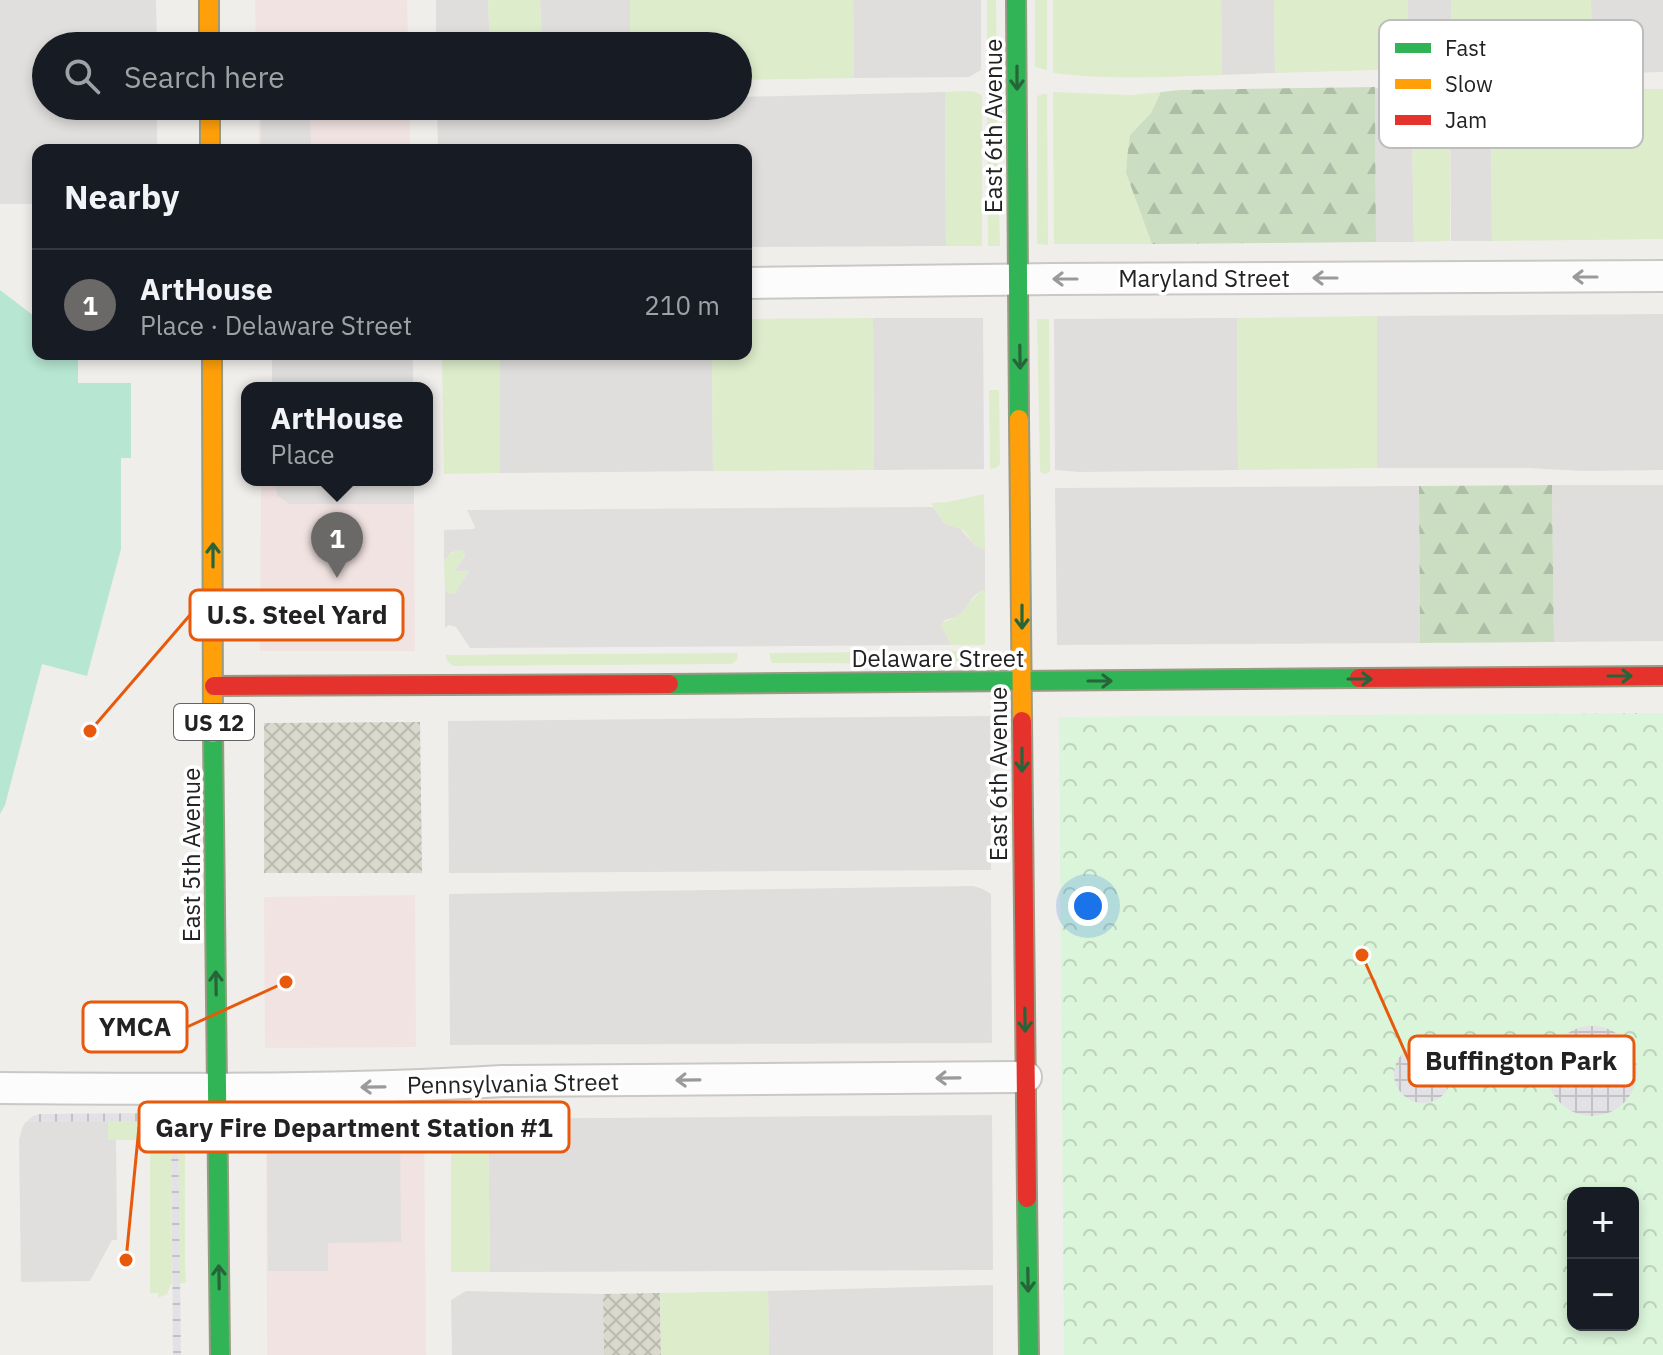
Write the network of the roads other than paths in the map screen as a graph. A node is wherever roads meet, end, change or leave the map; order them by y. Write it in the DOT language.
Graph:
graph roads {
  1 [pos="209,0"];
  2 [pos="1016,0"];
  3 [pos="209,32"];
  4 [pos="210,120"];
  5 [pos="210,144"];
  6 [pos="1663,276"];
  7 [pos="1019,279"];
  8 [pos="752,283"];
  9 [pos="212,360"];
  10 [pos="1663,676"];
  11 [pos="1022,682"];
  12 [pos="214,686"];
  13 [pos="1026,1077"];
  14 [pos="0,1088"];
  15 [pos="217,1089"];
  16 [pos="220,1355"];
  17 [pos="1029,1355"];
  1 -- 3 [label="street"];
  2 -- 7 [label="street, East 6th Avenue, one-way"];
  4 -- 5 [label="street"];
  6 -- 7 [label="street, Maryland Street, one-way"];
  7 -- 8 [label="street, Maryland Street"];
  7 -- 11 [label="street, East 6th Avenue, one-way"];
  12 -- 9 [label="street, East 5th Avenue / US 12, one-way"];
  11 -- 10 [label="street, Delaware Street, one-way"];
  11 -- 12 [label="street, Delaware Street"];
  11 -- 13 [label="street, East 6th Avenue, one-way"];
  15 -- 12 [label="street, East 5th Avenue / US 12, one-way"];
  13 -- 15 [label="street, Pennsylvania Street, one-way"];
  13 -- 17 [label="street, East 6th Avenue, one-way"];
  14 -- 15 [label="street, Pennsylvania Street"];
  16 -- 15 [label="street, East 5th Avenue / US 12, one-way"];
}
